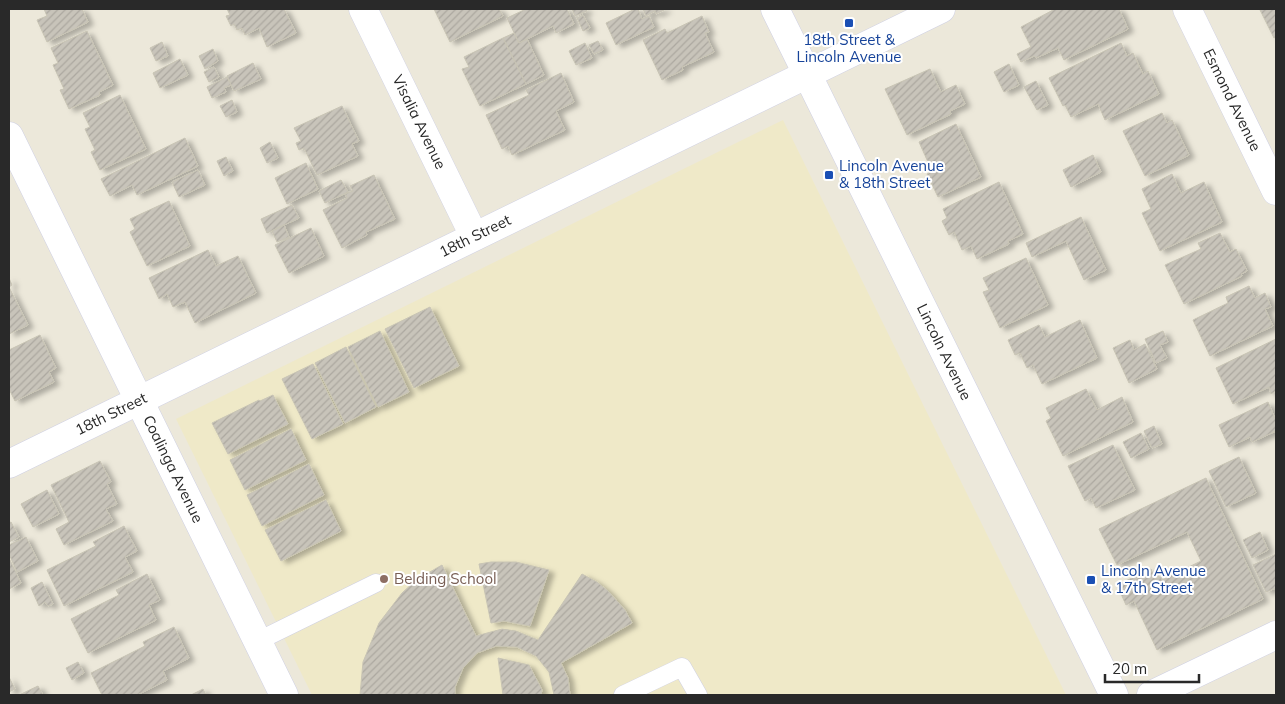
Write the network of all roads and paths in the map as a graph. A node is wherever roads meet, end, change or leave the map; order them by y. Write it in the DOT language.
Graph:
graph roads {
  1 [pos="363,9"];
  2 [pos="775,9"];
  3 [pos="941,9"];
  4 [pos="1187,9"];
  5 [pos="807,74"];
  6 [pos="9,136"];
  7 [pos="1276,190"];
  8 [pos="474,236"];
  9 [pos="138,400"];
  10 [pos="9,464"];
  11 [pos="376,583"];
  12 [pos="1276,635"];
  13 [pos="258,641"];
  14 [pos="284,695"];
  15 [pos="623,695"];
  16 [pos="698,695"];
  17 [pos="1114,695"];
  18 [pos="1151,695"];
  1 -- 8 [label="street, Visalia Avenue"];
  2 -- 5 [label="street, Lincoln Avenue"];
  3 -- 5 [label="street, 18th Street"];
  4 -- 7 [label="street, Esmond Avenue"];
  5 -- 8 [label="street, 18th Street"];
  5 -- 17 [label="street, Lincoln Avenue"];
  6 -- 9 [label="street, Coalinga Avenue"];
  8 -- 9 [label="street, 18th Street"];
  9 -- 10 [label="street, 18th Street"];
  9 -- 13 [label="street, Coalinga Avenue"];
  11 -- 13 [label="lane"];
  12 -- 18 [label="street"];
  13 -- 14 [label="street, Coalinga Avenue"];
  15 -- 16 [label="lane"];
}
